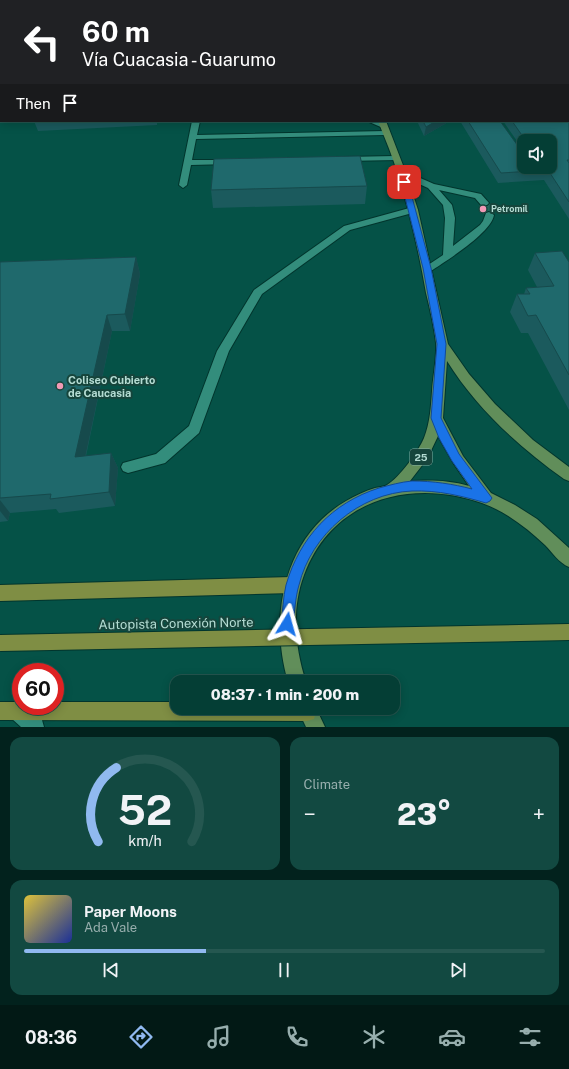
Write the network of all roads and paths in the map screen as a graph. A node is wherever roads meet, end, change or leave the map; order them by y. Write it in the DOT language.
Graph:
graph roads {
  1 [pos="196,122"];
  2 [pos="374,122"];
  3 [pos="384,127"];
  4 [pos="193,137"];
  5 [pos="395,158"];
  6 [pos="332,160"];
  7 [pos="236,162"];
  8 [pos="188,163"];
  9 [pos="402,173"];
  10 [pos="183,185"];
  11 [pos="431,186"];
  12 [pos="484,203"];
  13 [pos="413,210"];
  14 [pos="489,215"];
  15 [pos="448,256"];
  16 [pos="427,268"];
  17 [pos="442,344"];
  18 [pos="436,418"];
  19 [pos="128,467"];
  20 [pos="569,475"];
  21 [pos="394,488"];
  22 [pos="486,498"];
  23 [pos="569,559"];
  24 [pos="292,585"];
  25 [pos="0,593"];
  26 [pos="569,632"];
  27 [pos="0,643"];
  28 [pos="295,675"];
  29 [pos="0,711"];
  30 [pos="12,711"];
  31 [pos="64,712"];
  32 [pos="22,715"];
  33 [pos="310,716"];
  34 [pos="35,727"];
  1 -- 4 [label="lane"];
  2 -- 3 [label="lane"];
  3 -- 4 [label="lane"];
  3 -- 5 [label="main road, 25"];
  4 -- 8 [label="lane"];
  5 -- 6 [label="lane"];
  5 -- 9 [label="main road, 25"];
  7 -- 8 [label="lane"];
  8 -- 10 [label="lane"];
  9 -- 11 [label="lane"];
  9 -- 13 [label="main road, 25"];
  11 -- 12 [label="lane"];
  11 -- 15 [label="lane"];
  13 -- 16 [label="main road, 25"];
  13 -- 19 [label="lane"];
  14 -- 15 [label="lane"];
  15 -- 16 [label="lane"];
  16 -- 17 [label="main road, 25"];
  17 -- 18 [label="main road, 25"];
  17 -- 20 [label="main road"];
  18 -- 21 [label="main road, 25"];
  18 -- 22 [label="main road, 25"];
  21 -- 22 [label="main road, 25"];
  21 -- 24 [label="main road, 25"];
  22 -- 23 [label="main road, 25"];
  24 -- 25 [label="highway"];
  24 -- 28 [label="main road, 25"];
  26 -- 27 [label="highway, Autopista Conexión Norte, bridge"];
  29 -- 30 [label="highway"];
  31 -- 33 [label="highway"];
  32 -- 34 [label="lane"];
}
